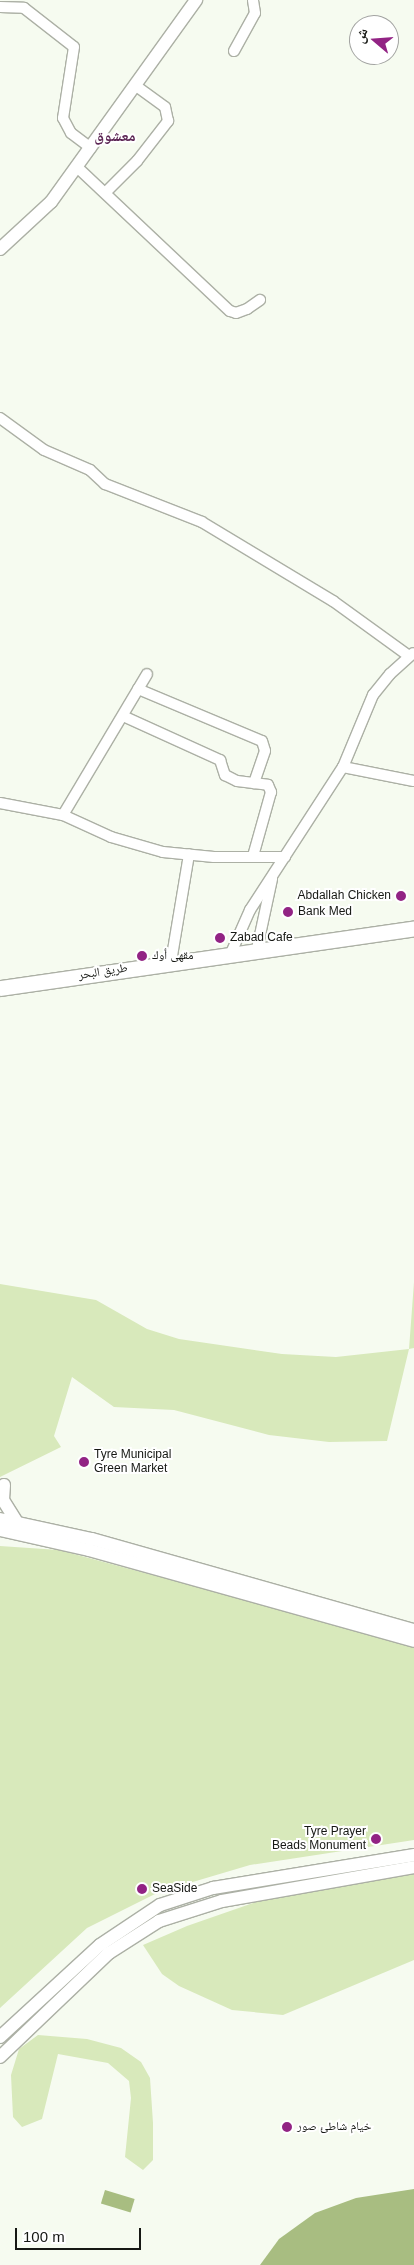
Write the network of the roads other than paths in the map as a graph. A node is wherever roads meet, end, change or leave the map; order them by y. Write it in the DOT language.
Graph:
graph roads {
  1 [pos="196,0"];
  2 [pos="253,0"];
  3 [pos="0,7"];
  4 [pos="234,51"];
  5 [pos="135,85"];
  6 [pos="91,148"];
  7 [pos="77,167"];
  8 [pos="106,192"];
  9 [pos="0,249"];
  10 [pos="260,300"];
  11 [pos="0,418"];
  12 [pos="412,654"];
  13 [pos="147,674"];
  14 [pos="138,689"];
  15 [pos="123,716"];
  16 [pos="343,767"];
  17 [pos="414,781"];
  18 [pos="254,783"];
  19 [pos="0,803"];
  20 [pos="63,815"];
  21 [pos="188,855"];
  22 [pos="253,856"];
  23 [pos="286,857"];
  24 [pos="272,875"];
  25 [pos="414,928"];
  26 [pos="257,949"];
  27 [pos="231,953"];
  28 [pos="171,962"];
  29 [pos="0,988"];
  30 [pos="4,1485"];
  31 [pos="0,1519"];
  32 [pos="17,1522"];
  33 [pos="0,1530"];
  34 [pos="47,1534"];
  35 [pos="414,1630"];
  36 [pos="414,1641"];
  37 [pos="414,1855"];
  38 [pos="414,1867"];
  39 [pos="0,2037"];
  40 [pos="0,2057"];
  1 -- 5 [label="main road"];
  2 -- 4 [label="street"];
  3 -- 6 [label="street"];
  5 -- 6 [label="main road"];
  5 -- 8 [label="street"];
  6 -- 7 [label="main road"];
  7 -- 8 [label="street"];
  7 -- 9 [label="main road"];
  8 -- 10 [label="street"];
  11 -- 12 [label="street"];
  12 -- 16 [label="street"];
  13 -- 14 [label="street"];
  14 -- 15 [label="street"];
  14 -- 18 [label="street"];
  15 -- 18 [label="street"];
  15 -- 20 [label="street"];
  16 -- 17 [label="street"];
  16 -- 23 [label="street"];
  18 -- 22 [label="street"];
  19 -- 20 [label="street"];
  20 -- 21 [label="street"];
  21 -- 22 [label="street"];
  21 -- 28 [label="street"];
  22 -- 23 [label="street"];
  23 -- 24 [label="street"];
  24 -- 26 [label="street"];
  24 -- 27 [label="street"];
  25 -- 26 [label="highway, طريق البحر"];
  26 -- 27 [label="highway, طريق البحر"];
  27 -- 28 [label="highway, طريق البحر"];
  28 -- 29 [label="highway, طريق البحر"];
  30 -- 32 [label="main road"];
  31 -- 32 [label="main road"];
  32 -- 34 [label="main road"];
  33 -- 34 [label="main road"];
  34 -- 35 [label="main road"];
  34 -- 36 [label="main road"];
  37 -- 39 [label="main road"];
  38 -- 40 [label="main road"];
}
